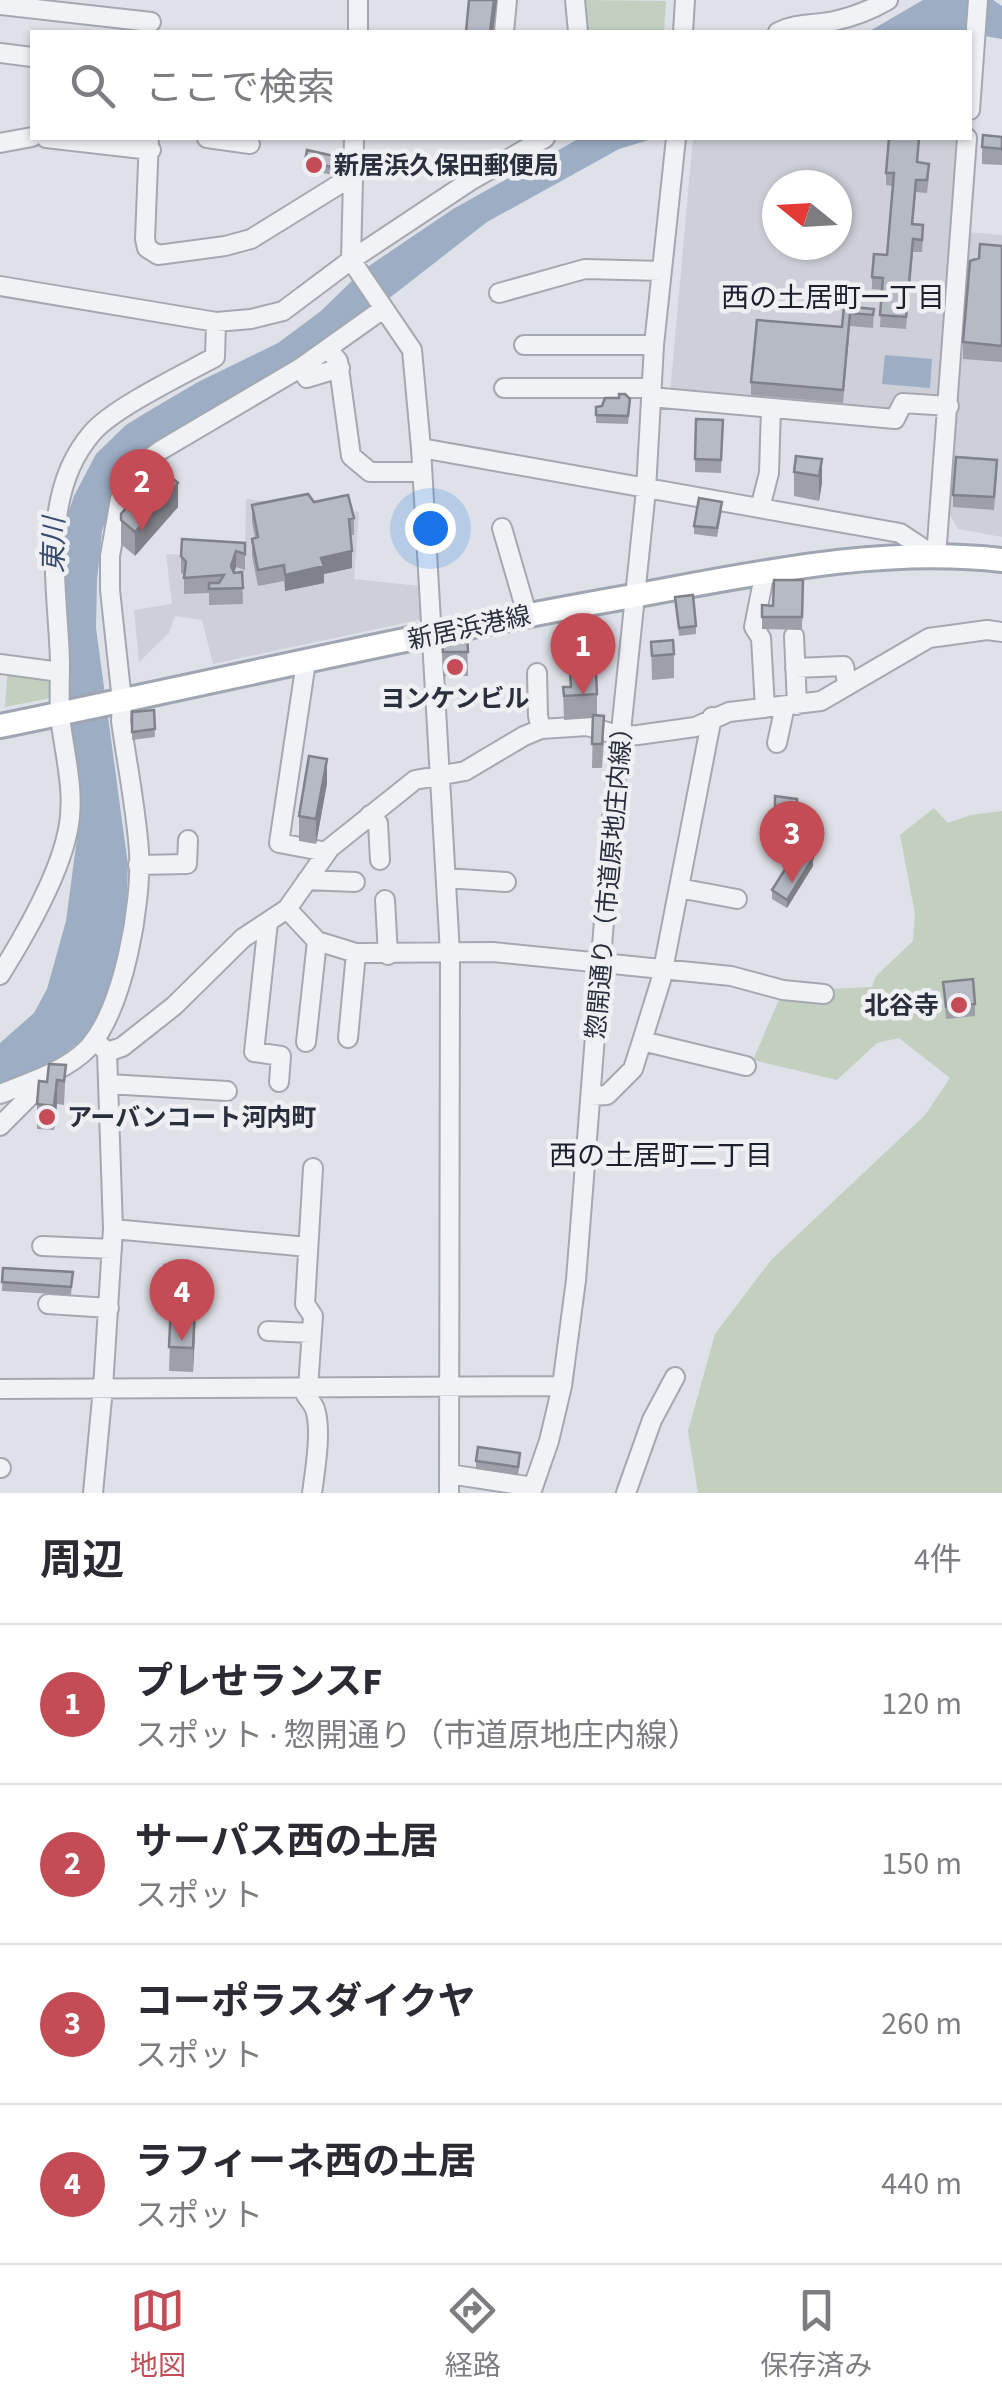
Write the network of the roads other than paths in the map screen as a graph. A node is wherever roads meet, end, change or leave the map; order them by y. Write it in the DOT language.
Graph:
graph roads {
  1 [pos="152,0"];
  2 [pos="358,0"];
  3 [pos="507,0"];
  4 [pos="575,0"];
  5 [pos="685,0"];
  6 [pos="888,0"];
  7 [pos="978,0"];
  8 [pos="0,4"];
  9 [pos="838,10"];
  10 [pos="151,27"];
  11 [pos="358,30"];
  12 [pos="504,30"];
  13 [pos="578,30"];
  14 [pos="683,30"];
  15 [pos="784,30"];
  16 [pos="0,53"];
  17 [pos="30,57"];
  18 [pos="972,86"];
  19 [pos="30,137"];
  20 [pos="81,140"];
  21 [pos="221,140"];
  22 [pos="354,140"];
  23 [pos="541,140"];
  24 [pos="676,140"];
  25 [pos="967,140"];
  26 [pos="0,143"];
  27 [pos="150,144"];
  28 [pos="250,144"];
  29 [pos="350,177"];
  30 [pos="353,264"];
  31 [pos="662,271"];
  32 [pos="0,286"];
  33 [pos="499,293"];
  34 [pos="382,308"];
  35 [pos="216,322"];
  36 [pos="524,345"];
  37 [pos="654,346"];
  38 [pos="328,349"];
  39 [pos="300,368"];
  40 [pos="340,368"];
  41 [pos="504,388"];
  42 [pos="651,392"];
  43 [pos="949,406"];
  44 [pos="771,408"];
  45 [pos="421,448"];
  46 [pos="422,472"];
  47 [pos="646,490"];
  48 [pos="760,508"];
  49 [pos="502,528"];
  50 [pos="936,557"];
  51 [pos="1002,560"];
  52 [pos="765,571"];
  53 [pos="635,595"];
  54 [pos="526,614"];
  55 [pos="1002,632"];
  56 [pos="430,635"];
  57 [pos="794,636"];
  58 [pos="306,662"];
  59 [pos="0,664"];
  60 [pos="796,668"];
  61 [pos="60,672"];
  62 [pos="537,673"];
  63 [pos="847,683"];
  64 [pos="120,701"];
  65 [pos="791,706"];
  66 [pos="764,708"];
  67 [pos="61,713"];
  68 [pos="712,717"];
  69 [pos="0,726"];
  70 [pos="541,729"];
  71 [pos="621,736"];
  72 [pos="776,743"];
  73 [pos="440,774"];
  74 [pos="370,815"];
  75 [pos="188,840"];
  76 [pos="327,852"];
  77 [pos="380,860"];
  78 [pos="138,866"];
  79 [pos="446,878"];
  80 [pos="307,880"];
  81 [pos="355,882"];
  82 [pos="506,882"];
  83 [pos="679,888"];
  84 [pos="385,900"];
  85 [pos="737,900"];
  86 [pos="286,910"];
  87 [pos="268,922"];
  88 [pos="318,941"];
  89 [pos="356,953"];
  90 [pos="450,953"];
  91 [pos="388,955"];
  92 [pos="602,962"];
  93 [pos="662,968"];
  94 [pos="0,975"];
  95 [pos="824,994"];
  96 [pos="348,1038"];
  97 [pos="642,1041"];
  98 [pos="306,1042"];
  99 [pos="100,1045"];
  100 [pos="746,1066"];
  101 [pos="52,1072"];
  102 [pos="279,1082"];
  103 [pos="108,1084"];
  104 [pos="227,1090"];
  105 [pos="0,1094"];
  106 [pos="592,1096"];
  107 [pos="0,1126"];
  108 [pos="313,1168"];
  109 [pos="112,1229"];
  110 [pos="42,1246"];
  111 [pos="308,1247"];
  112 [pos="112,1250"];
  113 [pos="48,1304"];
  114 [pos="109,1308"];
  115 [pos="268,1331"];
  116 [pos="312,1333"];
  117 [pos="675,1377"];
  118 [pos="450,1384"];
  119 [pos="562,1386"];
  120 [pos="103,1388"];
  121 [pos="305,1388"];
  122 [pos="0,1389"];
  123 [pos="449,1484"];
  124 [pos="532,1490"];
  125 [pos="92,1493"];
  126 [pos="312,1493"];
  127 [pos="626,1493"];
  1 -- 10 [label="street"];
  2 -- 11 [label="street"];
  3 -- 12 [label="street"];
  4 -- 13 [label="street"];
  5 -- 14 [label="street"];
  6 -- 9 [label="street"];
  7 -- 18 [label="street"];
  8 -- 10 [label="street"];
  9 -- 15 [label="street"];
  16 -- 17 [label="street"];
  19 -- 26 [label="street"];
  20 -- 27 [label="street"];
  21 -- 28 [label="street"];
  22 -- 29 [label="street"];
  23 -- 30 [label="street"];
  24 -- 31 [label="street, 惣開通り（市道原地庄内線）"];
  25 -- 43 [label="street"];
  27 -- 29 [label="street"];
  29 -- 30 [label="street"];
  30 -- 34 [label="street"];
  30 -- 35 [label="street"];
  31 -- 33 [label="street"];
  31 -- 37 [label="street, 惣開通り（市道原地庄内線）"];
  32 -- 35 [label="street"];
  34 -- 38 [label="street"];
  34 -- 45 [label="street"];
  35 -- 61 [label="street"];
  36 -- 37 [label="street"];
  37 -- 42 [label="street, 惣開通り（市道原地庄内線）"];
  38 -- 39 [label="street"];
  38 -- 40 [label="street"];
  39 -- 40 [label="street"];
  39 -- 64 [label="street"];
  40 -- 46 [label="street"];
  41 -- 42 [label="street"];
  42 -- 44 [label="street"];
  42 -- 47 [label="street, 惣開通り（市道原地庄内線）"];
  43 -- 44 [label="street"];
  43 -- 50 [label="street"];
  44 -- 48 [label="street"];
  45 -- 46 [label="street"];
  45 -- 47 [label="street"];
  46 -- 56 [label="street"];
  47 -- 48 [label="street"];
  47 -- 53 [label="street, 惣開通り（市道原地庄内線）"];
  48 -- 50 [label="street"];
  49 -- 54 [label="street"];
  50 -- 51 [label="main road, 新居浜港線"];
  50 -- 52 [label="main road, 新居浜港線"];
  52 -- 53 [label="main road, 新居浜港線"];
  52 -- 66 [label="street"];
  53 -- 54 [label="main road, 新居浜港線"];
  53 -- 71 [label="street, 惣開通り（市道原地庄内線）"];
  54 -- 56 [label="main road, 新居浜港線"];
  55 -- 63 [label="street"];
  56 -- 58 [label="main road, 新居浜港線"];
  56 -- 73 [label="street"];
  57 -- 60 [label="street"];
  58 -- 64 [label="main road, 新居浜港線"];
  58 -- 76 [label="street"];
  59 -- 61 [label="street"];
  60 -- 63 [label="street"];
  60 -- 65 [label="street"];
  61 -- 67 [label="street"];
  62 -- 70 [label="street"];
  63 -- 65 [label="street"];
  64 -- 67 [label="main road, 新居浜港線"];
  64 -- 78 [label="street"];
  65 -- 66 [label="street"];
  65 -- 72 [label="street"];
  66 -- 68 [label="street"];
  67 -- 69 [label="main road, 新居浜港線"];
  67 -- 94 [label="street"];
  68 -- 71 [label="street"];
  68 -- 83 [label="street"];
  70 -- 71 [label="street"];
  70 -- 73 [label="street"];
  71 -- 92 [label="street, 惣開通り（市道原地庄内線）"];
  73 -- 74 [label="street"];
  73 -- 79 [label="street"];
  74 -- 76 [label="street"];
  74 -- 77 [label="street"];
  75 -- 78 [label="street"];
  76 -- 80 [label="street"];
  78 -- 99 [label="street"];
  79 -- 82 [label="street"];
  79 -- 90 [label="street"];
  80 -- 81 [label="street"];
  80 -- 86 [label="street"];
  83 -- 85 [label="street"];
  83 -- 93 [label="street"];
  84 -- 91 [label="street"];
  86 -- 87 [label="street"];
  86 -- 88 [label="street"];
  87 -- 99 [label="street"];
  87 -- 102 [label="street"];
  88 -- 89 [label="street"];
  88 -- 98 [label="street"];
  89 -- 91 [label="street"];
  89 -- 96 [label="street"];
  90 -- 91 [label="street"];
  90 -- 92 [label="street"];
  90 -- 118 [label="street"];
  92 -- 93 [label="street"];
  92 -- 106 [label="street, 惣開通り（市道原地庄内線）"];
  93 -- 95 [label="street"];
  93 -- 97 [label="street"];
  97 -- 100 [label="street"];
  97 -- 106 [label="street"];
  99 -- 101 [label="street"];
  99 -- 103 [label="street"];
  101 -- 105 [label="street"];
  101 -- 107 [label="street"];
  103 -- 104 [label="street"];
  103 -- 109 [label="street"];
  106 -- 119 [label="street, 惣開通り（市道原地庄内線）"];
  108 -- 111 [label="street"];
  109 -- 111 [label="street"];
  109 -- 112 [label="street"];
  110 -- 112 [label="street"];
  111 -- 116 [label="street"];
  112 -- 114 [label="street"];
  113 -- 114 [label="street"];
  114 -- 120 [label="street"];
  115 -- 116 [label="street"];
  116 -- 121 [label="street"];
  117 -- 127 [label="street"];
  118 -- 119 [label="street"];
  118 -- 121 [label="street"];
  118 -- 123 [label="street"];
  119 -- 124 [label="street, 惣開通り（市道原地庄内線）"];
  120 -- 121 [label="street"];
  120 -- 122 [label="street"];
  120 -- 125 [label="street"];
  121 -- 126 [label="street"];
  123 -- 124 [label="street"];
}
